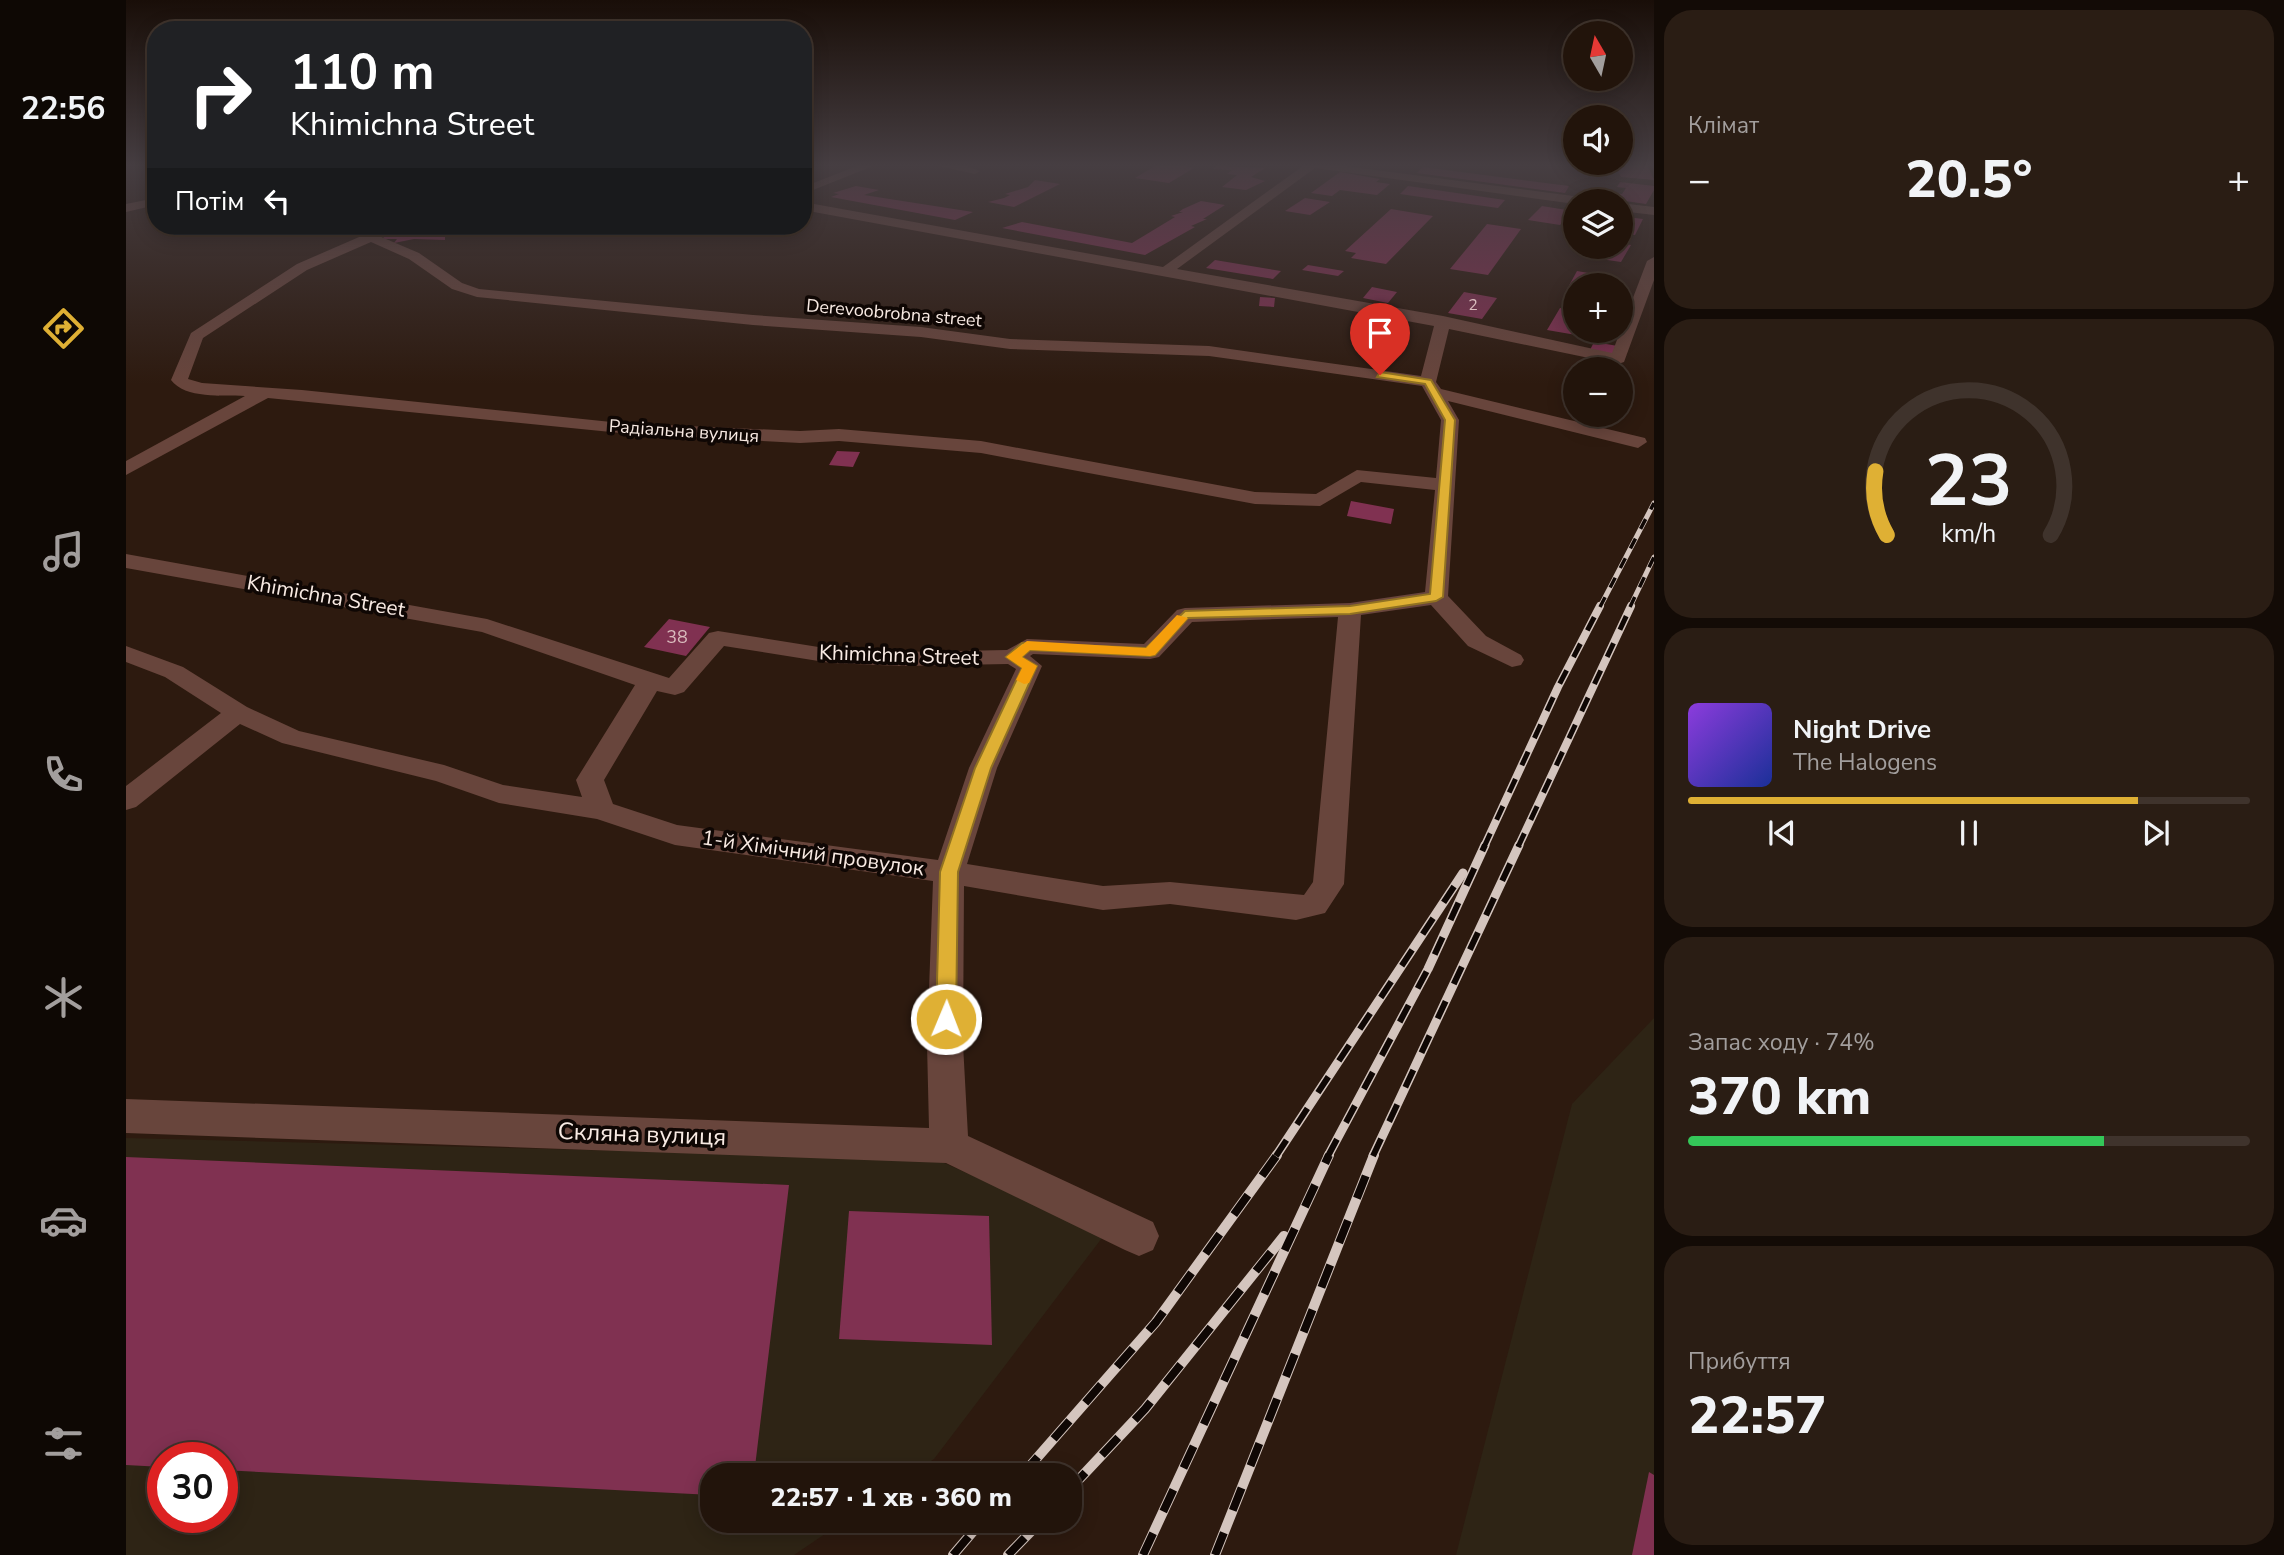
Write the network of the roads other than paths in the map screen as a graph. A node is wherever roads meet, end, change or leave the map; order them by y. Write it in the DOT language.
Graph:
graph roads {
  1 [pos="363,239"];
  2 [pos="387,239"];
  3 [pos="978,239"];
  4 [pos="1211,239"];
  5 [pos="1654,261"];
  6 [pos="1163,273"];
  7 [pos="1443,321"];
  8 [pos="1431,387"];
  9 [pos="264,393"];
  10 [pos="1638,442"];
  11 [pos="126,469"];
  12 [pos="1445,485"];
  13 [pos="126,561"];
  14 [pos="1436,597"];
  15 [pos="1350,610"];
  16 [pos="126,653"];
  17 [pos="1013,657"];
  18 [pos="1512,660"];
  19 [pos="650,682"];
  20 [pos="238,713"];
  21 [pos="126,800"];
  22 [pos="601,810"];
  23 [pos="949,872"];
  24 [pos="126,1116"];
  25 [pos="949,1146"];
  26 [pos="1139,1236"];
  1 -- 9 [label="street, Радіальна вулиця"];
  2 -- 8 [label="street, Derevoobrobna street"];
  3 -- 6 [label="street"];
  4 -- 6 [label="street"];
  5 -- 7 [label="street"];
  6 -- 7 [label="street"];
  7 -- 8 [label="street"];
  8 -- 10 [label="street, Derevoobrobna street"];
  8 -- 12 [label="street"];
  9 -- 11 [label="street"];
  9 -- 12 [label="street, Радіальна вулиця"];
  12 -- 14 [label="street"];
  13 -- 19 [label="street, Khimichna Street"];
  14 -- 15 [label="street, Khimichna Street"];
  14 -- 18 [label="street"];
  15 -- 17 [label="street, Khimichna Street"];
  15 -- 23 [label="street, 1-й Хімічний провулок"];
  16 -- 20 [label="street, 1-й Хімічний провулок"];
  17 -- 19 [label="street, Khimichna Street"];
  17 -- 23 [label="street"];
  19 -- 22 [label="street"];
  20 -- 21 [label="street"];
  20 -- 22 [label="street, 1-й Хімічний провулок"];
  22 -- 23 [label="street, 1-й Хімічний провулок"];
  23 -- 25 [label="street"];
  24 -- 25 [label="street, Скляна вулиця"];
  25 -- 26 [label="street, Скляна вулиця"];
}
